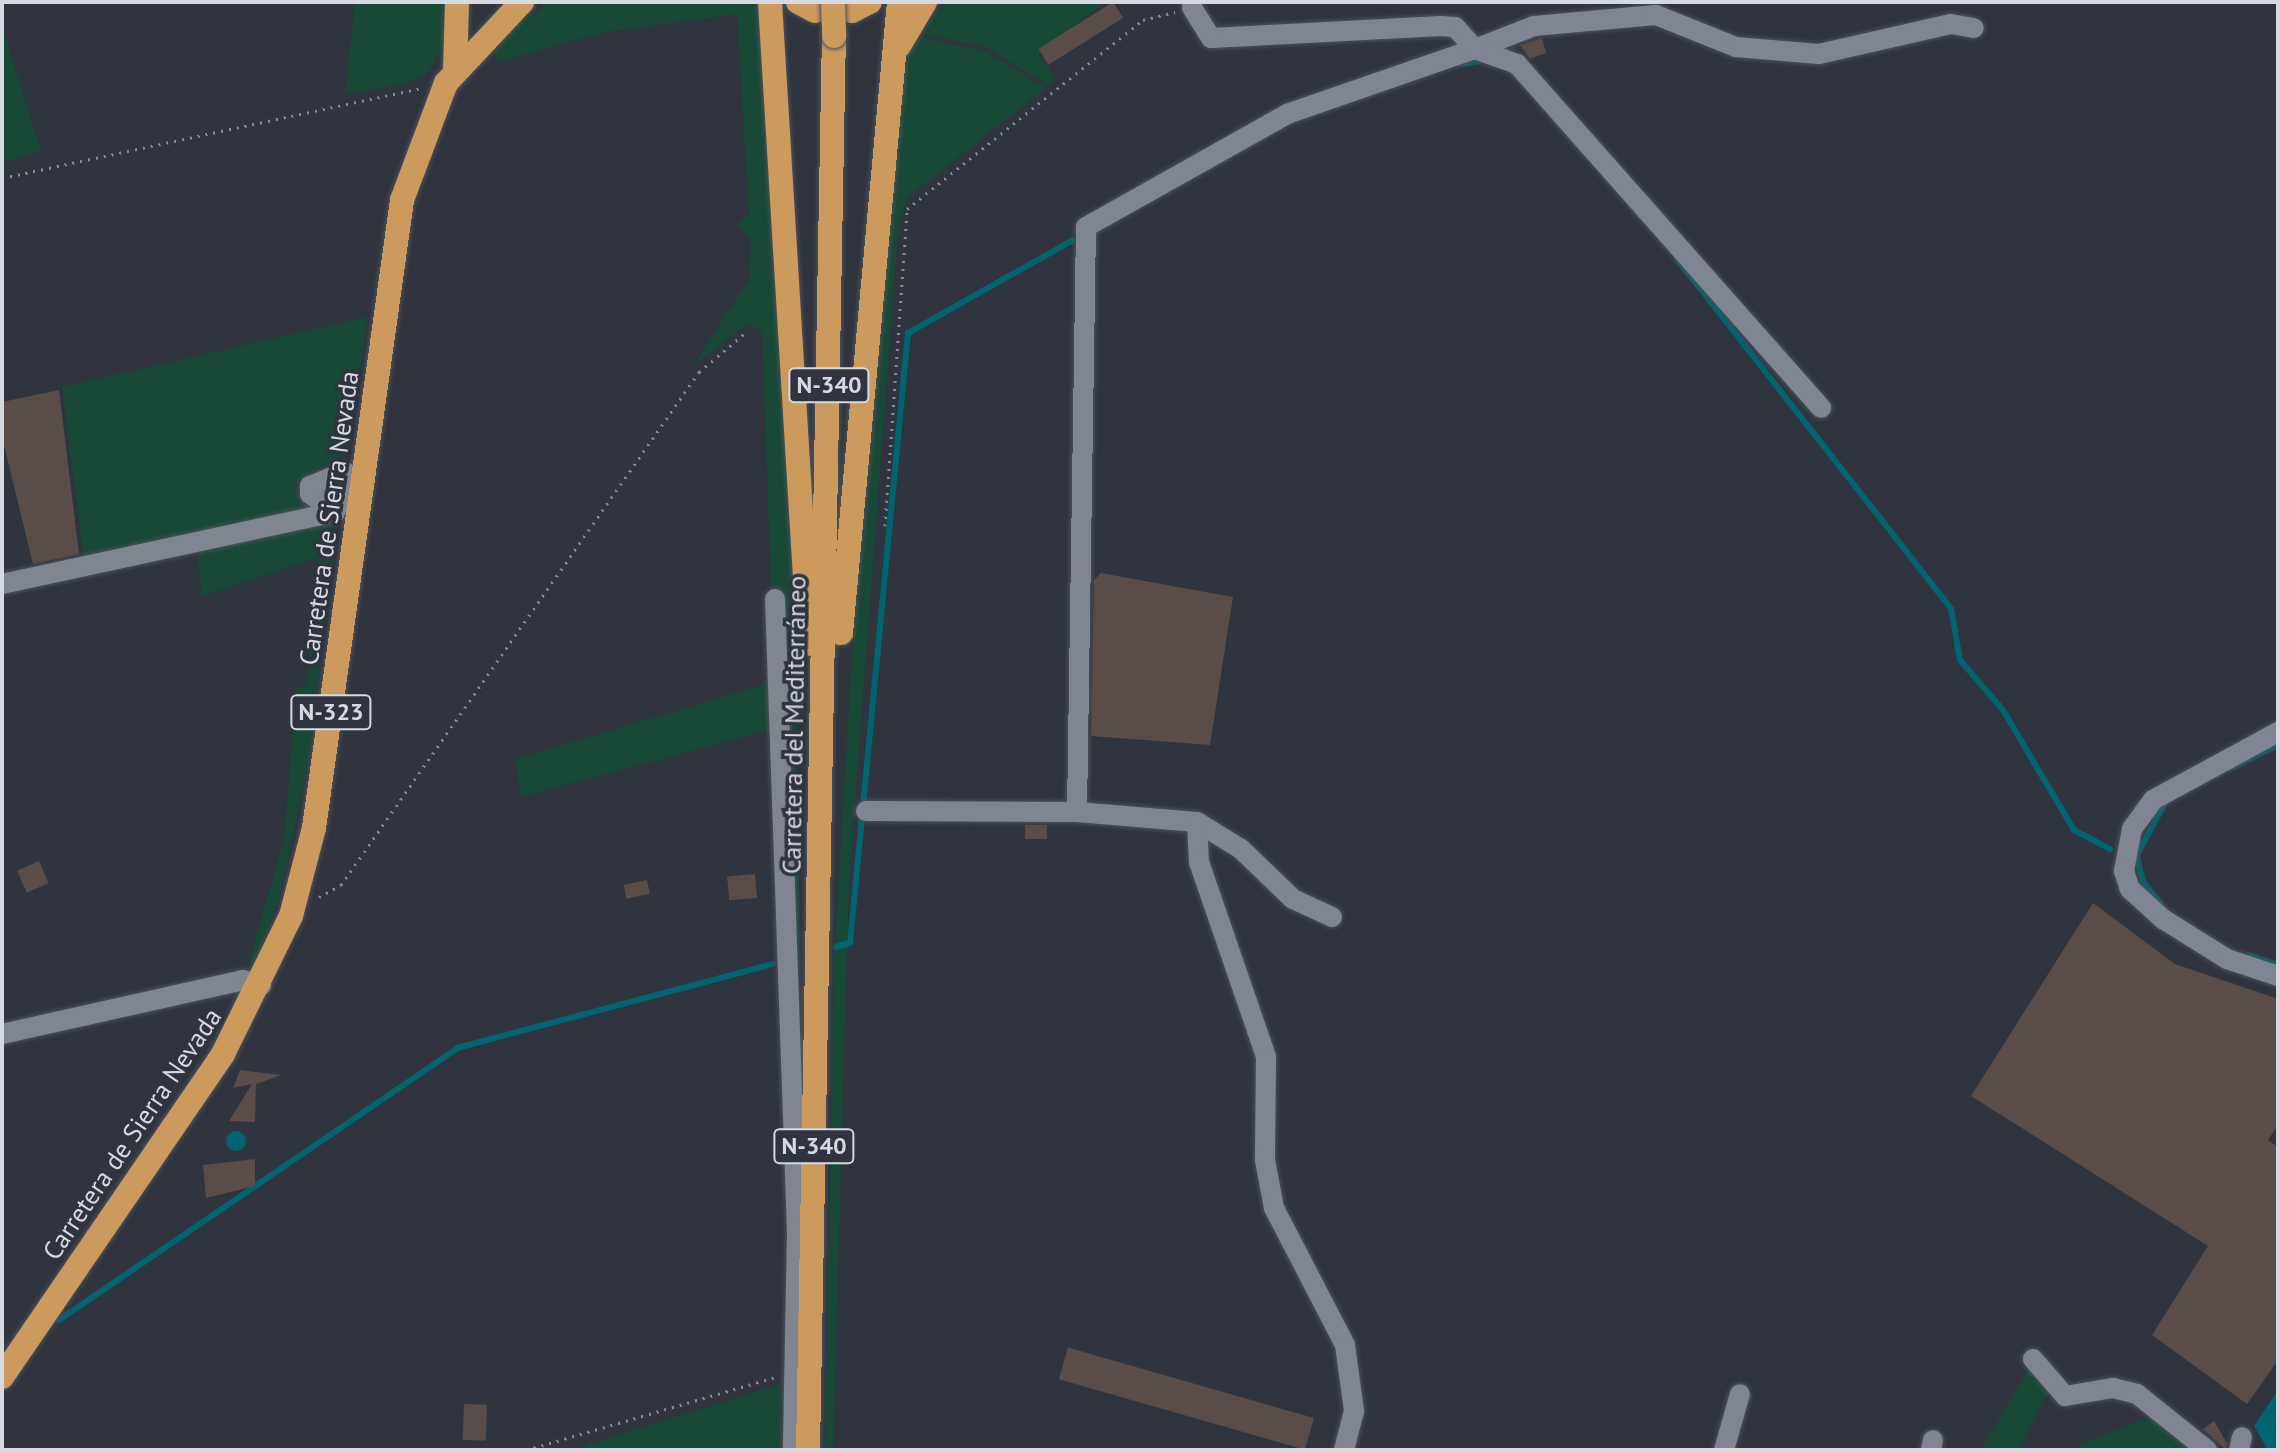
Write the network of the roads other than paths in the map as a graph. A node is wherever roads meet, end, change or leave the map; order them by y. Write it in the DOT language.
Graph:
graph roads {
  1 [pos="457,2"];
  2 [pos="770,2"];
  3 [pos="899,2"];
  4 [pos="925,2"];
  5 [pos="510,5"];
  6 [pos="833,6"];
  7 [pos="1192,7"];
  8 [pos="1974,28"];
  9 [pos="1475,49"];
  10 [pos="895,52"];
  11 [pos="450,78"];
  12 [pos="1821,408"];
  13 [pos="353,490"];
  14 [pos="335,512"];
  15 [pos="2,584"];
  16 [pos="775,599"];
  17 [pos="2278,732"];
  18 [pos="823,733"];
  19 [pos="866,811"];
  20 [pos="1077,812"];
  21 [pos="1197,822"];
  22 [pos="820,841"];
  23 [pos="1332,917"];
  24 [pos="2278,976"];
  25 [pos="261,985"];
  26 [pos="2,1034"];
  27 [pos="2033,1359"];
  28 [pos="2,1377"];
  29 [pos="1740,1394"];
  30 [pos="793,1450"];
  31 [pos="808,1450"];
  32 [pos="1344,1450"];
  33 [pos="1724,1450"];
  34 [pos="2207,1450"];
  1 -- 11 [label="highway"];
  2 -- 18 [label="highway"];
  3 -- 10 [label="highway"];
  4 -- 10 [label="highway"];
  5 -- 11 [label="highway, Carretera de Sierra Nevada / N-323"];
  6 -- 18 [label="highway, Carretera del Mediterráneo / N-340, bridge"];
  7 -- 9 [label="street"];
  8 -- 9 [label="street"];
  9 -- 12 [label="street"];
  9 -- 20 [label="street"];
  10 -- 22 [label="highway"];
  11 -- 13 [label="highway, Carretera de Sierra Nevada / N-323"];
  13 -- 14 [label="street"];
  13 -- 14 [label="street"];
  13 -- 25 [label="highway, Carretera de Sierra Nevada / N-323"];
  14 -- 15 [label="street"];
  16 -- 30 [label="street"];
  17 -- 24 [label="street"];
  18 -- 22 [label="highway, Carretera del Mediterráneo / N-340"];
  19 -- 20 [label="street"];
  20 -- 21 [label="street"];
  21 -- 23 [label="street"];
  21 -- 32 [label="street"];
  22 -- 31 [label="highway, Carretera del Mediterráneo / N-340"];
  25 -- 26 [label="street"];
  25 -- 28 [label="highway, Carretera de Sierra Nevada / N-323"];
  27 -- 34 [label="street"];
  29 -- 33 [label="street"];
}
